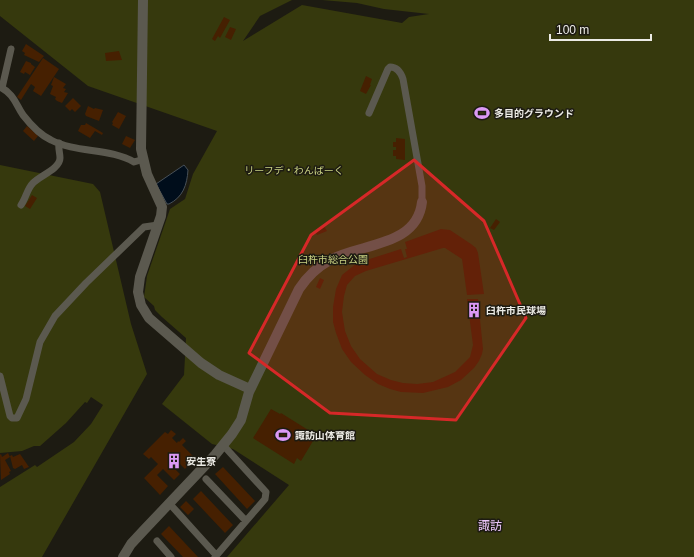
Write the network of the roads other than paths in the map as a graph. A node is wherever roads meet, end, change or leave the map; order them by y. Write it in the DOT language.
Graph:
graph roads {
  1 [pos="143,0"];
  2 [pos="11,49"];
  3 [pos="1,87"];
  4 [pos="369,113"];
  5 [pos="58,143"];
  6 [pos="144,159"];
  7 [pos="422,202"];
  8 [pos="22,205"];
  9 [pos="158,225"];
  10 [pos="0,376"];
  11 [pos="250,389"];
  12 [pos="223,445"];
  13 [pos="206,478"];
  14 [pos="170,503"];
  15 [pos="246,521"];
  16 [pos="157,541"];
  17 [pos="215,556"];
  18 [pos="123,557"];
  19 [pos="172,557"];
  1 -- 6 [label="street"];
  2 -- 3 [label="street"];
  3 -- 5 [label="street"];
  4 -- 7 [label="street"];
  5 -- 6 [label="street"];
  5 -- 8 [label="street"];
  6 -- 9 [label="street"];
  7 -- 11 [label="street"];
  9 -- 10 [label="street"];
  9 -- 11 [label="street"];
  11 -- 12 [label="street"];
  12 -- 14 [label="street"];
  12 -- 15 [label="street"];
  13 -- 15 [label="street"];
  14 -- 17 [label="street"];
  14 -- 18 [label="street"];
  15 -- 17 [label="street"];
  16 -- 19 [label="street"];
}
